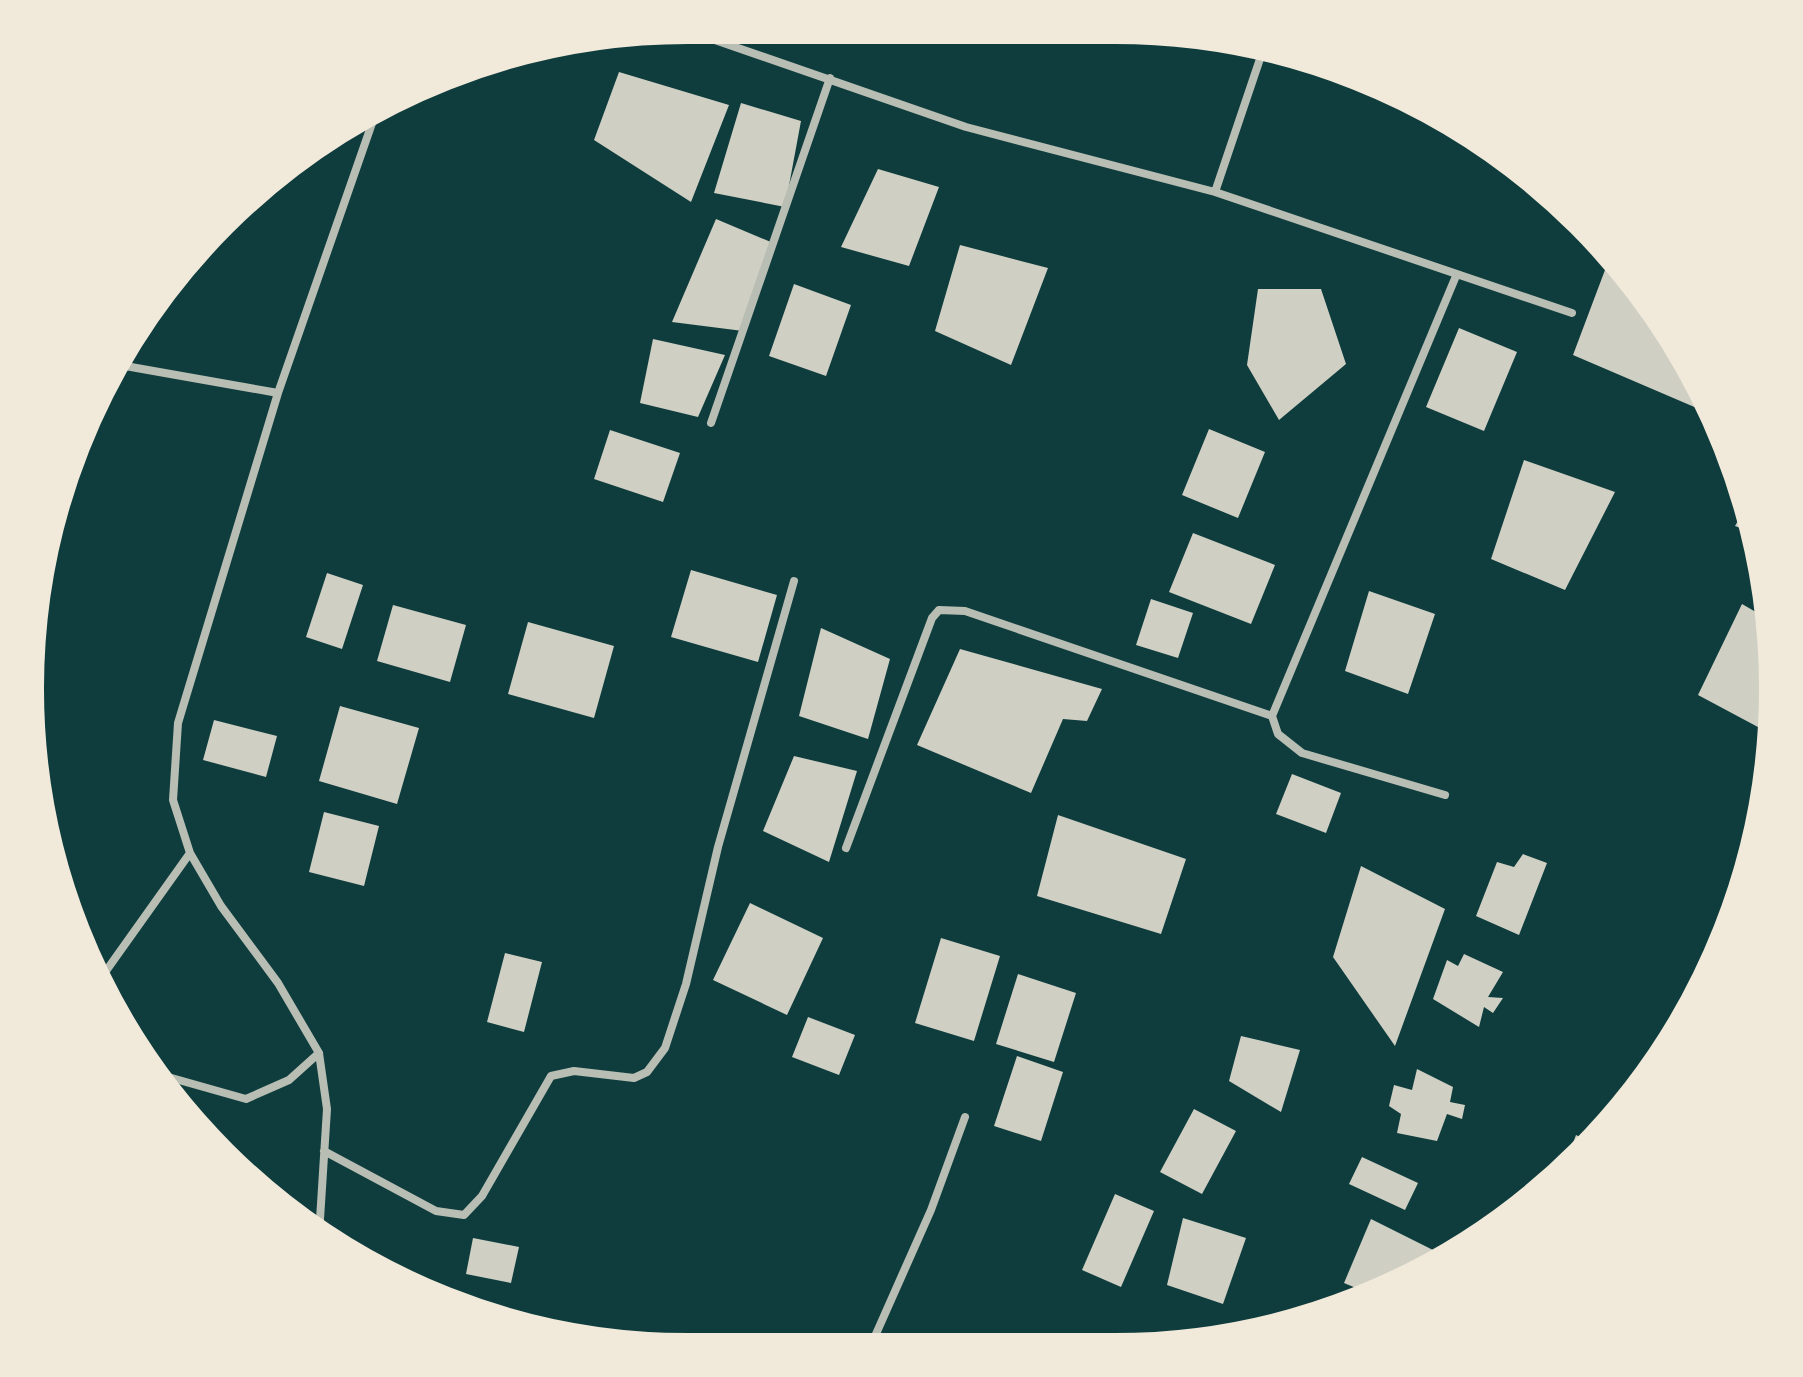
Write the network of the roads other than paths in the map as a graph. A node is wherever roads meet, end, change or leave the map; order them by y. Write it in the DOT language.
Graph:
graph roads {
  1 [pos="721,42"];
  2 [pos="1260,59"];
  3 [pos="830,78"];
  4 [pos="371,126"];
  5 [pos="1215,192"];
  6 [pos="1456,276"];
  7 [pos="1572,313"];
  8 [pos="128,367"];
  9 [pos="278,393"];
  10 [pos="711,423"];
  11 [pos="794,581"];
  12 [pos="1272,716"];
  13 [pos="1445,795"];
  14 [pos="846,848"];
  15 [pos="190,853"];
  16 [pos="107,970"];
  17 [pos="319,1053"];
  18 [pos="173,1078"];
  19 [pos="965,1117"];
  20 [pos="324,1151"];
  21 [pos="320,1219"];
  22 [pos="876,1335"];
  1 -- 3 [label="street"];
  2 -- 5 [label="street"];
  3 -- 5 [label="street"];
  3 -- 10 [label="street"];
  4 -- 9 [label="street"];
  5 -- 6 [label="street"];
  6 -- 7 [label="street"];
  6 -- 12 [label="street"];
  8 -- 9 [label="street"];
  9 -- 15 [label="street"];
  11 -- 20 [label="street"];
  12 -- 13 [label="street"];
  12 -- 14 [label="street"];
  15 -- 16 [label="street"];
  15 -- 17 [label="street"];
  17 -- 18 [label="street"];
  17 -- 20 [label="street"];
  19 -- 22 [label="street"];
  20 -- 21 [label="street"];
}
